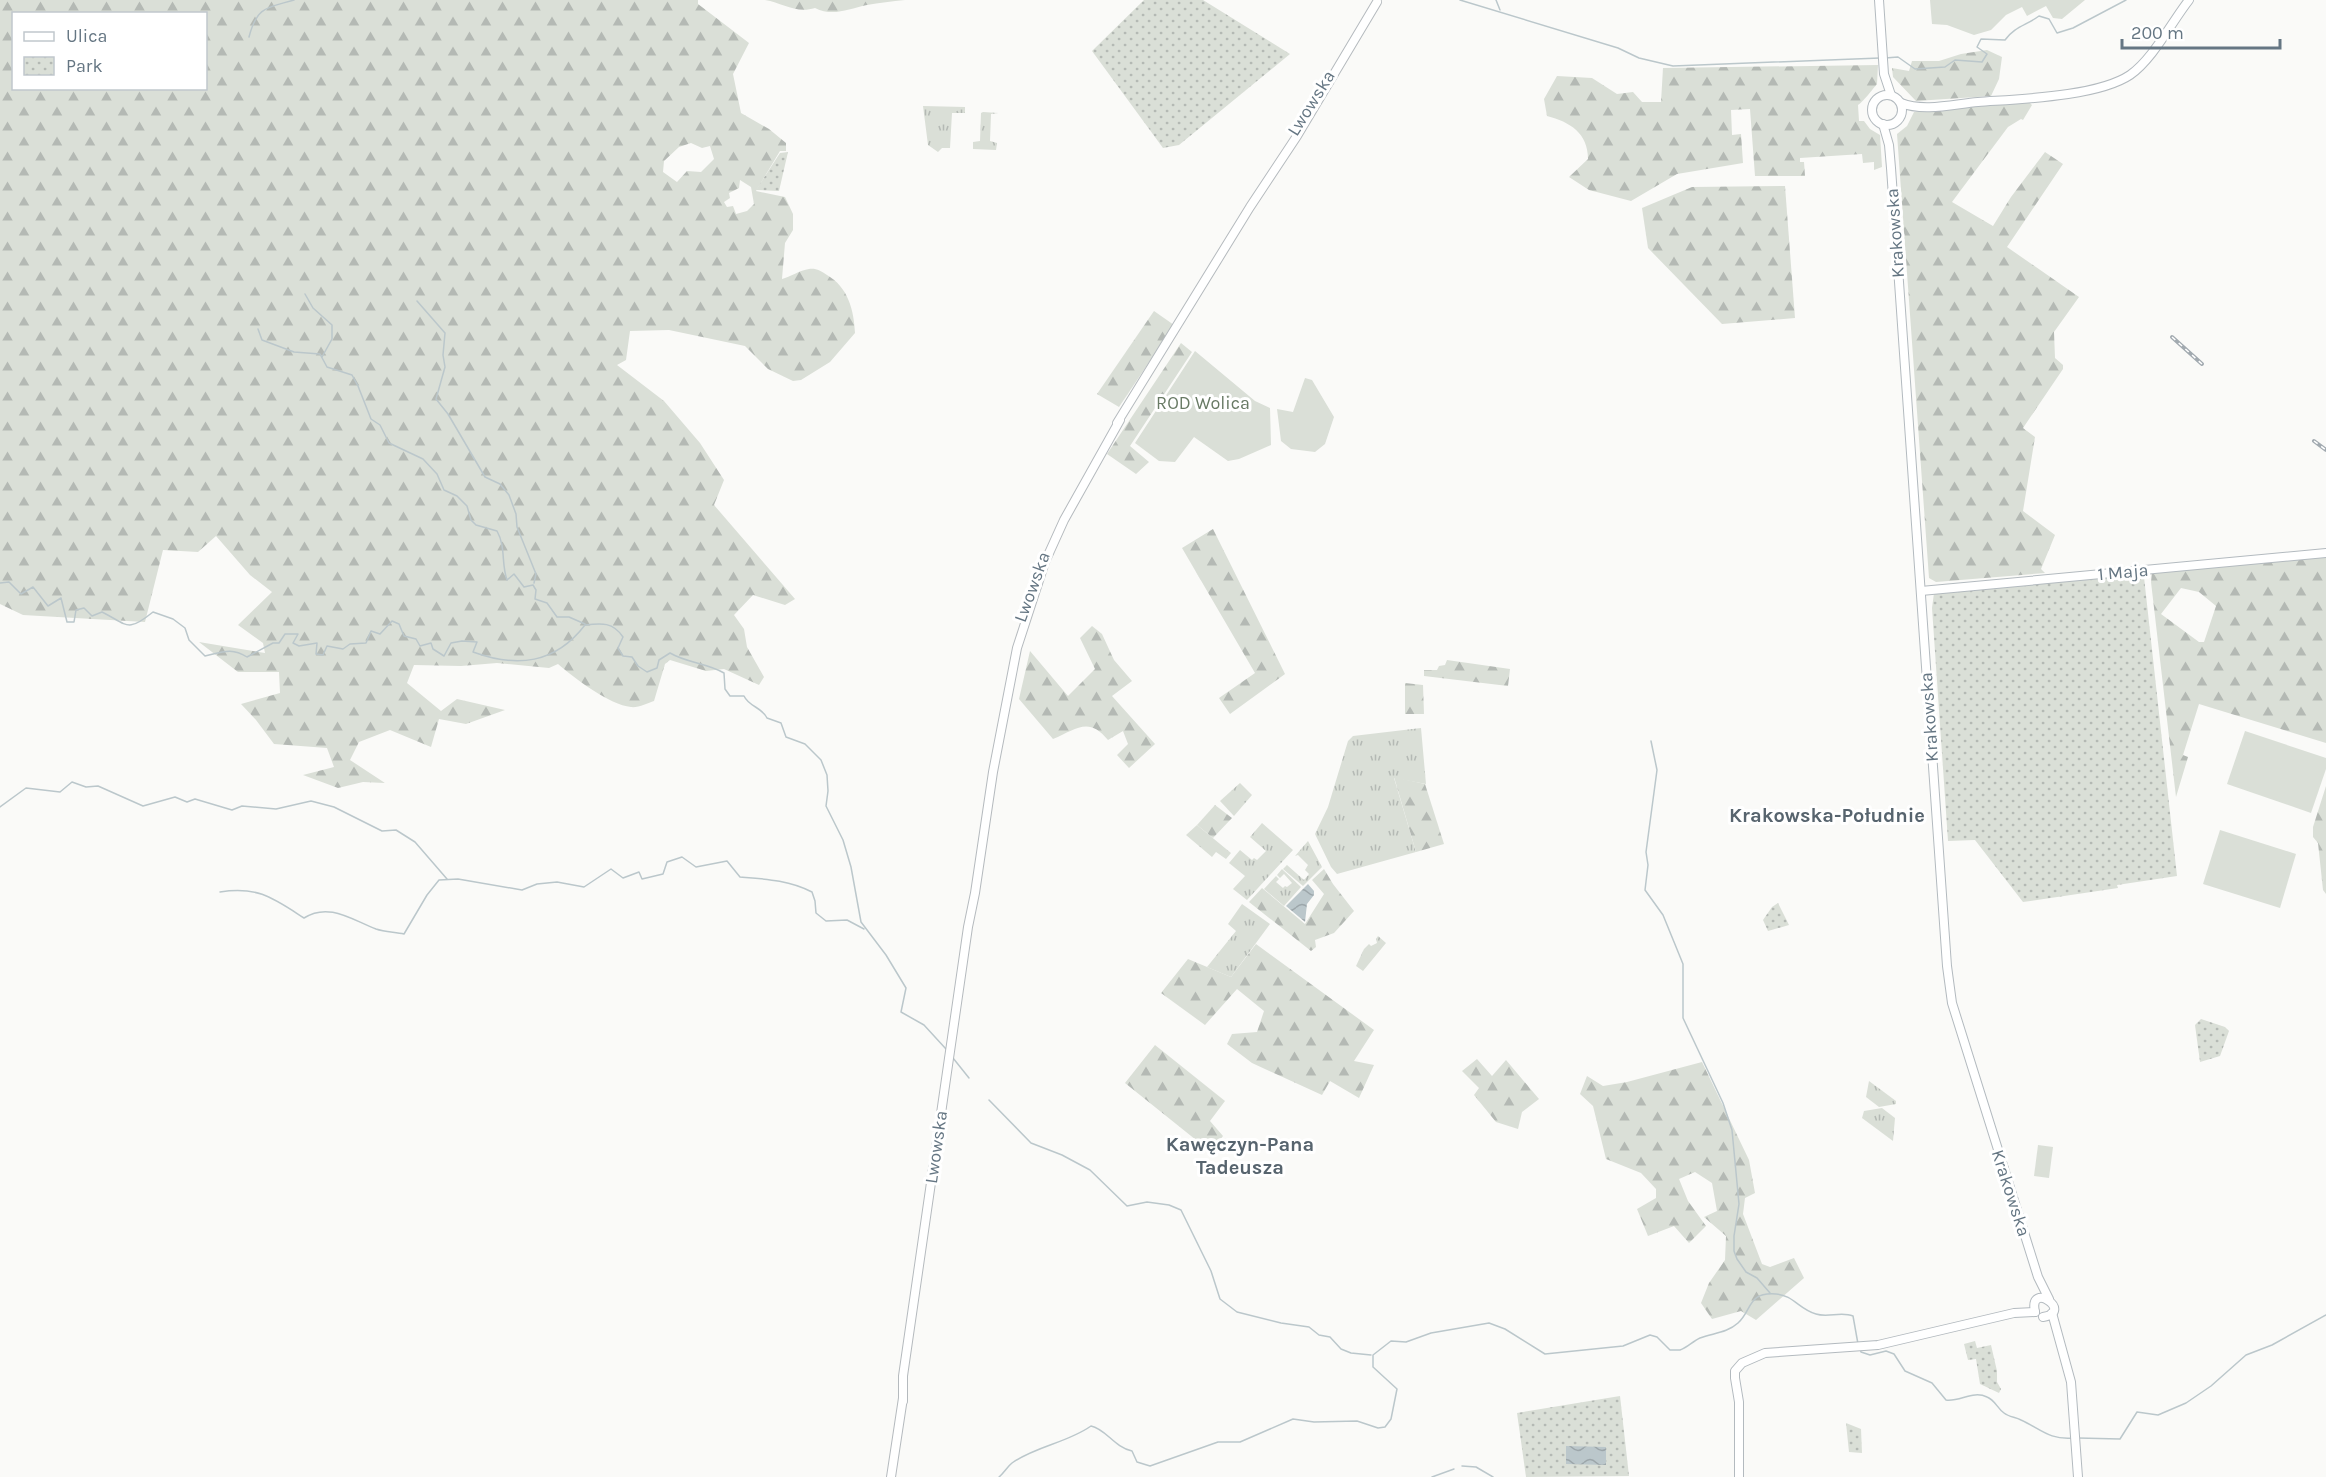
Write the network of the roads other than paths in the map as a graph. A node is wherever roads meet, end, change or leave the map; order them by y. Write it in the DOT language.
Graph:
graph roads {
  1 [pos="1879,0"];
  2 [pos="2189,0"];
  3 [pos="1379,1"];
  4 [pos="1884,74"];
  5 [pos="1891,95"];
  6 [pos="1881,96"];
  7 [pos="1901,103"];
  8 [pos="1927,107"];
  9 [pos="1902,113"];
  10 [pos="1894,123"];
  11 [pos="1883,124"];
  12 [pos="1889,145"];
  13 [pos="1250,207"];
  14 [pos="2326,553"];
  15 [pos="1921,591"];
  16 [pos="2038,1277"];
  17 [pos="2049,1299"];
  18 [pos="2036,1302"];
  19 [pos="2014,1313"];
  20 [pos="2052,1313"];
  21 [pos="2039,1315"];
  22 [pos="2058,1337"];
  23 [pos="891,1477"];
  24 [pos="1739,1477"];
  25 [pos="2078,1477"];
  1 -- 4 [label="street"];
  2 -- 8 [label="street"];
  3 -- 13 [label="main road, Lwowska"];
  3 -- 13 [label="main road, Lwowska"];
  4 -- 5 [label="street"];
  4 -- 6 [label="street"];
  5 -- 6 [label="street"];
  5 -- 7 [label="street"];
  6 -- 11 [label="street"];
  7 -- 8 [label="street"];
  7 -- 9 [label="street"];
  8 -- 9 [label="street"];
  9 -- 10 [label="street"];
  10 -- 11 [label="street"];
  10 -- 12 [label="street, Krakowska"];
  11 -- 12 [label="street, Krakowska"];
  12 -- 15 [label="street, Krakowska"];
  13 -- 23 [label="main road, Lwowska"];
  14 -- 15 [label="street, 1 Maja"];
  15 -- 16 [label="street, Krakowska"];
  16 -- 17 [label="street, Krakowska"];
  16 -- 18 [label="street, Krakowska"];
  17 -- 18 [label="street"];
  17 -- 20 [label="street"];
  18 -- 19 [label="street"];
  18 -- 21 [label="street"];
  19 -- 21 [label="street"];
  19 -- 24 [label="street"];
  20 -- 21 [label="street"];
  20 -- 22 [label="street"];
  21 -- 22 [label="street"];
  22 -- 25 [label="street"];
}
